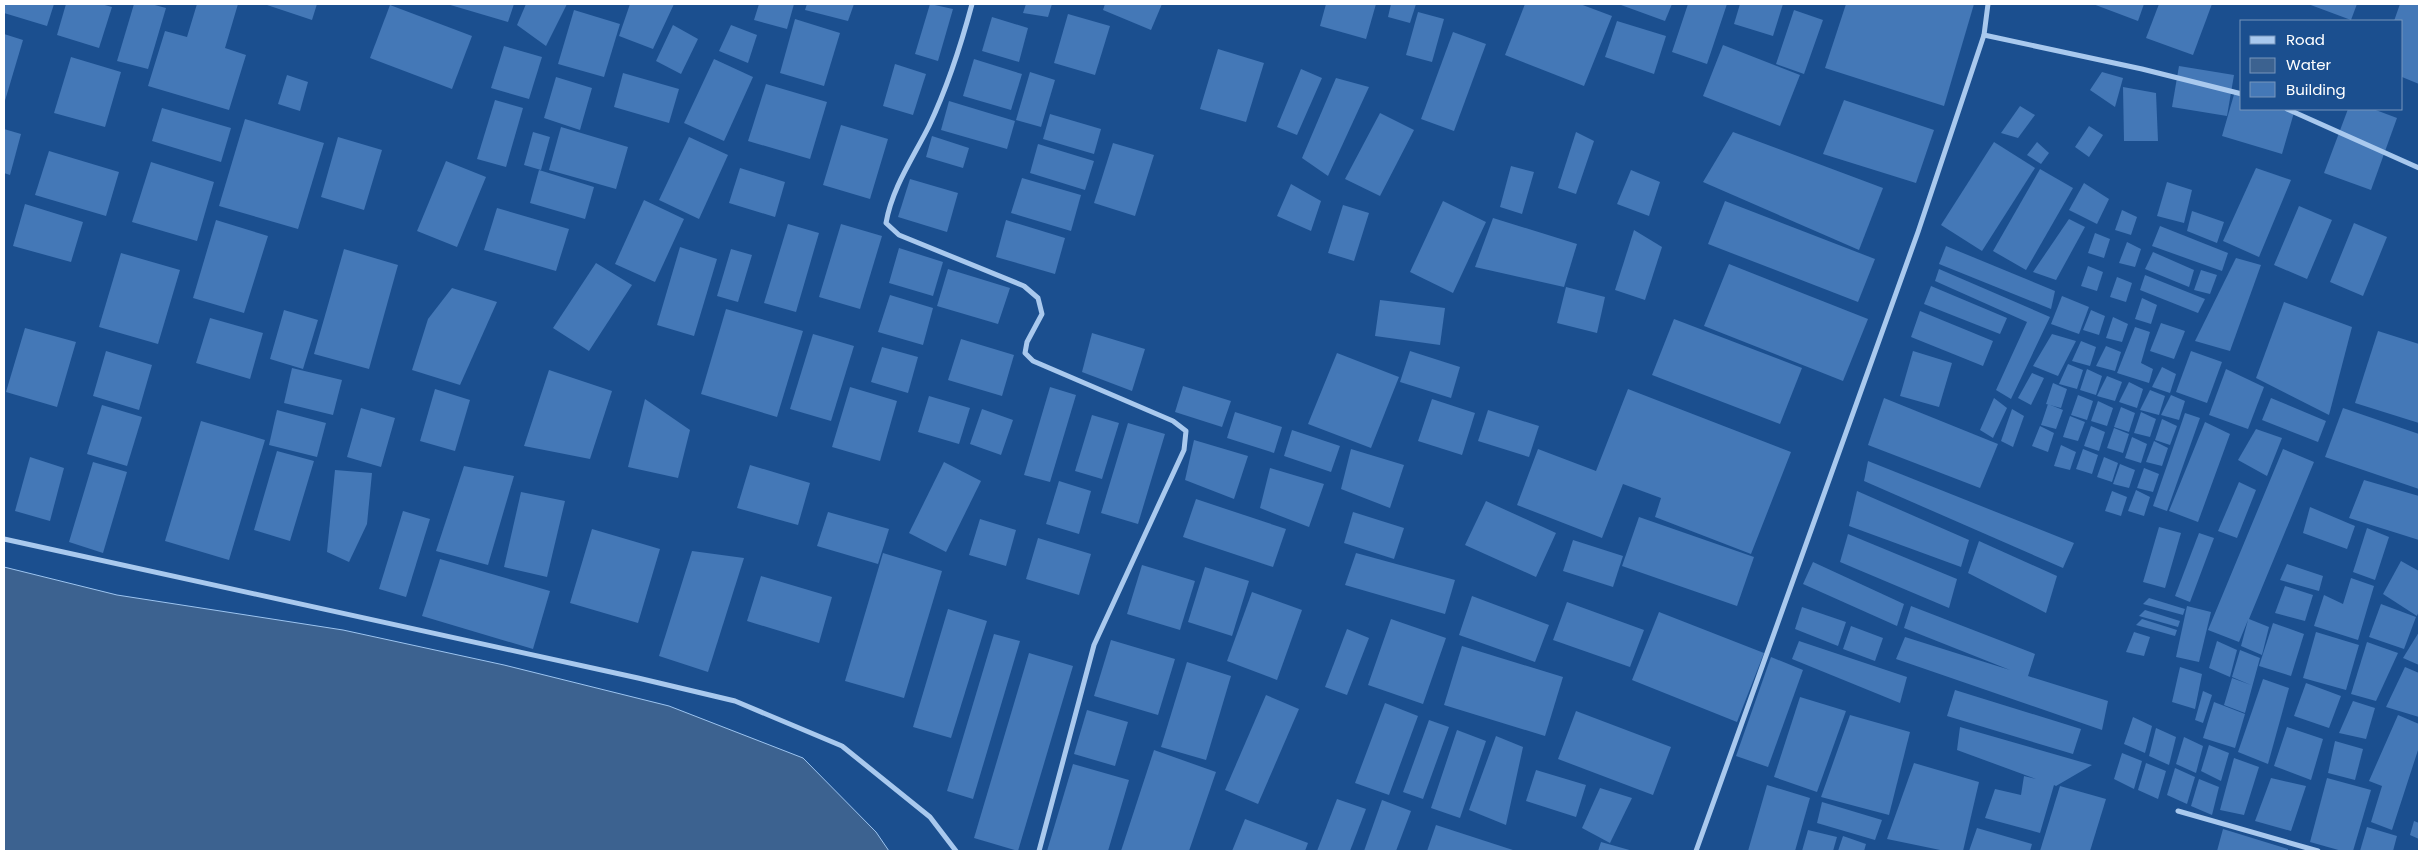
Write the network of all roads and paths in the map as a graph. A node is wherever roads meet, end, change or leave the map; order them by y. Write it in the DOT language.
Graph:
graph roads {
  1 [pos="972,4"];
  2 [pos="1988,4"];
  3 [pos="1984,35"];
  4 [pos="2240,94"];
  5 [pos="2289,110"];
  6 [pos="2419,168"];
  7 [pos="4,539"];
  8 [pos="2178,811"];
  9 [pos="956,851"];
  10 [pos="1039,851"];
  11 [pos="1696,851"];
  12 [pos="2318,851"];
  1 -- 10 [label="street"];
  2 -- 3 [label="street"];
  3 -- 4 [label="street"];
  3 -- 11 [label="street"];
  5 -- 6 [label="street"];
  7 -- 9 [label="street"];
  8 -- 12 [label="street"];
}
